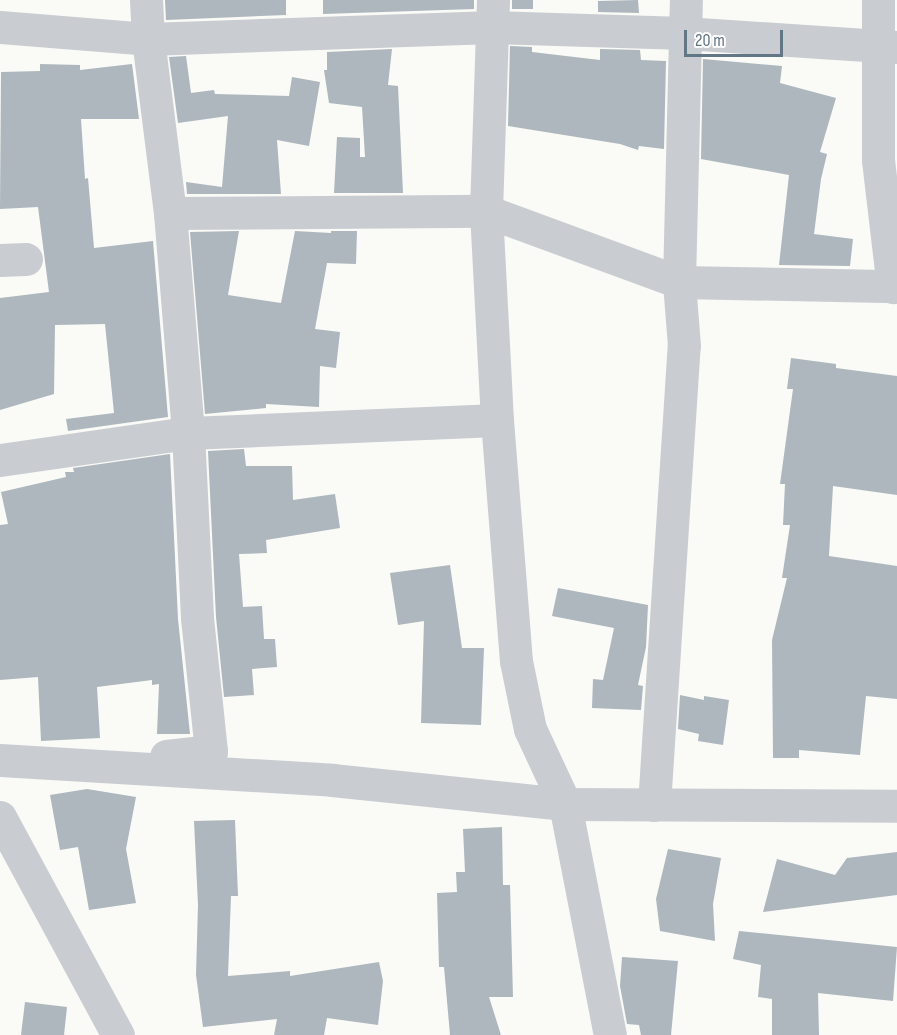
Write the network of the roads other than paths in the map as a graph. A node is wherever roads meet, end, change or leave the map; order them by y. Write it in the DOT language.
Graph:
graph roads {
  1 [pos="146,0"];
  2 [pos="687,0"];
  3 [pos="878,0"];
  4 [pos="493,14"];
  5 [pos="0,27"];
  6 [pos="684,33"];
  7 [pos="148,39"];
  8 [pos="887,48"];
  9 [pos="486,211"];
  10 [pos="170,213"];
  11 [pos="679,282"];
  12 [pos="895,286"];
  13 [pos="496,420"];
  14 [pos="188,433"];
  15 [pos="0,460"];
  16 [pos="0,760"];
  17 [pos="93,766"];
  18 [pos="565,804"];
  19 [pos="654,805"];
  20 [pos="897,806"];
  21 [pos="0,817"];
  22 [pos="118,1035"];
  23 [pos="610,1035"];
  1 -- 7 [label="street"];
  2 -- 6 [label="street"];
  3 -- 8 [label="street"];
  4 -- 6 [label="street"];
  4 -- 7 [label="street"];
  4 -- 9 [label="street"];
  5 -- 7 [label="street"];
  6 -- 8 [label="street"];
  6 -- 11 [label="street"];
  7 -- 10 [label="street"];
  8 -- 12 [label="street"];
  9 -- 10 [label="street"];
  9 -- 11 [label="street"];
  9 -- 13 [label="street"];
  10 -- 14 [label="street"];
  11 -- 12 [label="street"];
  11 -- 19 [label="street"];
  13 -- 14 [label="street"];
  13 -- 18 [label="street"];
  14 -- 15 [label="street"];
  14 -- 17 [label="street"];
  16 -- 17 [label="street"];
  17 -- 18 [label="street"];
  18 -- 19 [label="street"];
  18 -- 23 [label="street"];
  19 -- 20 [label="street"];
  21 -- 22 [label="street"];
}
